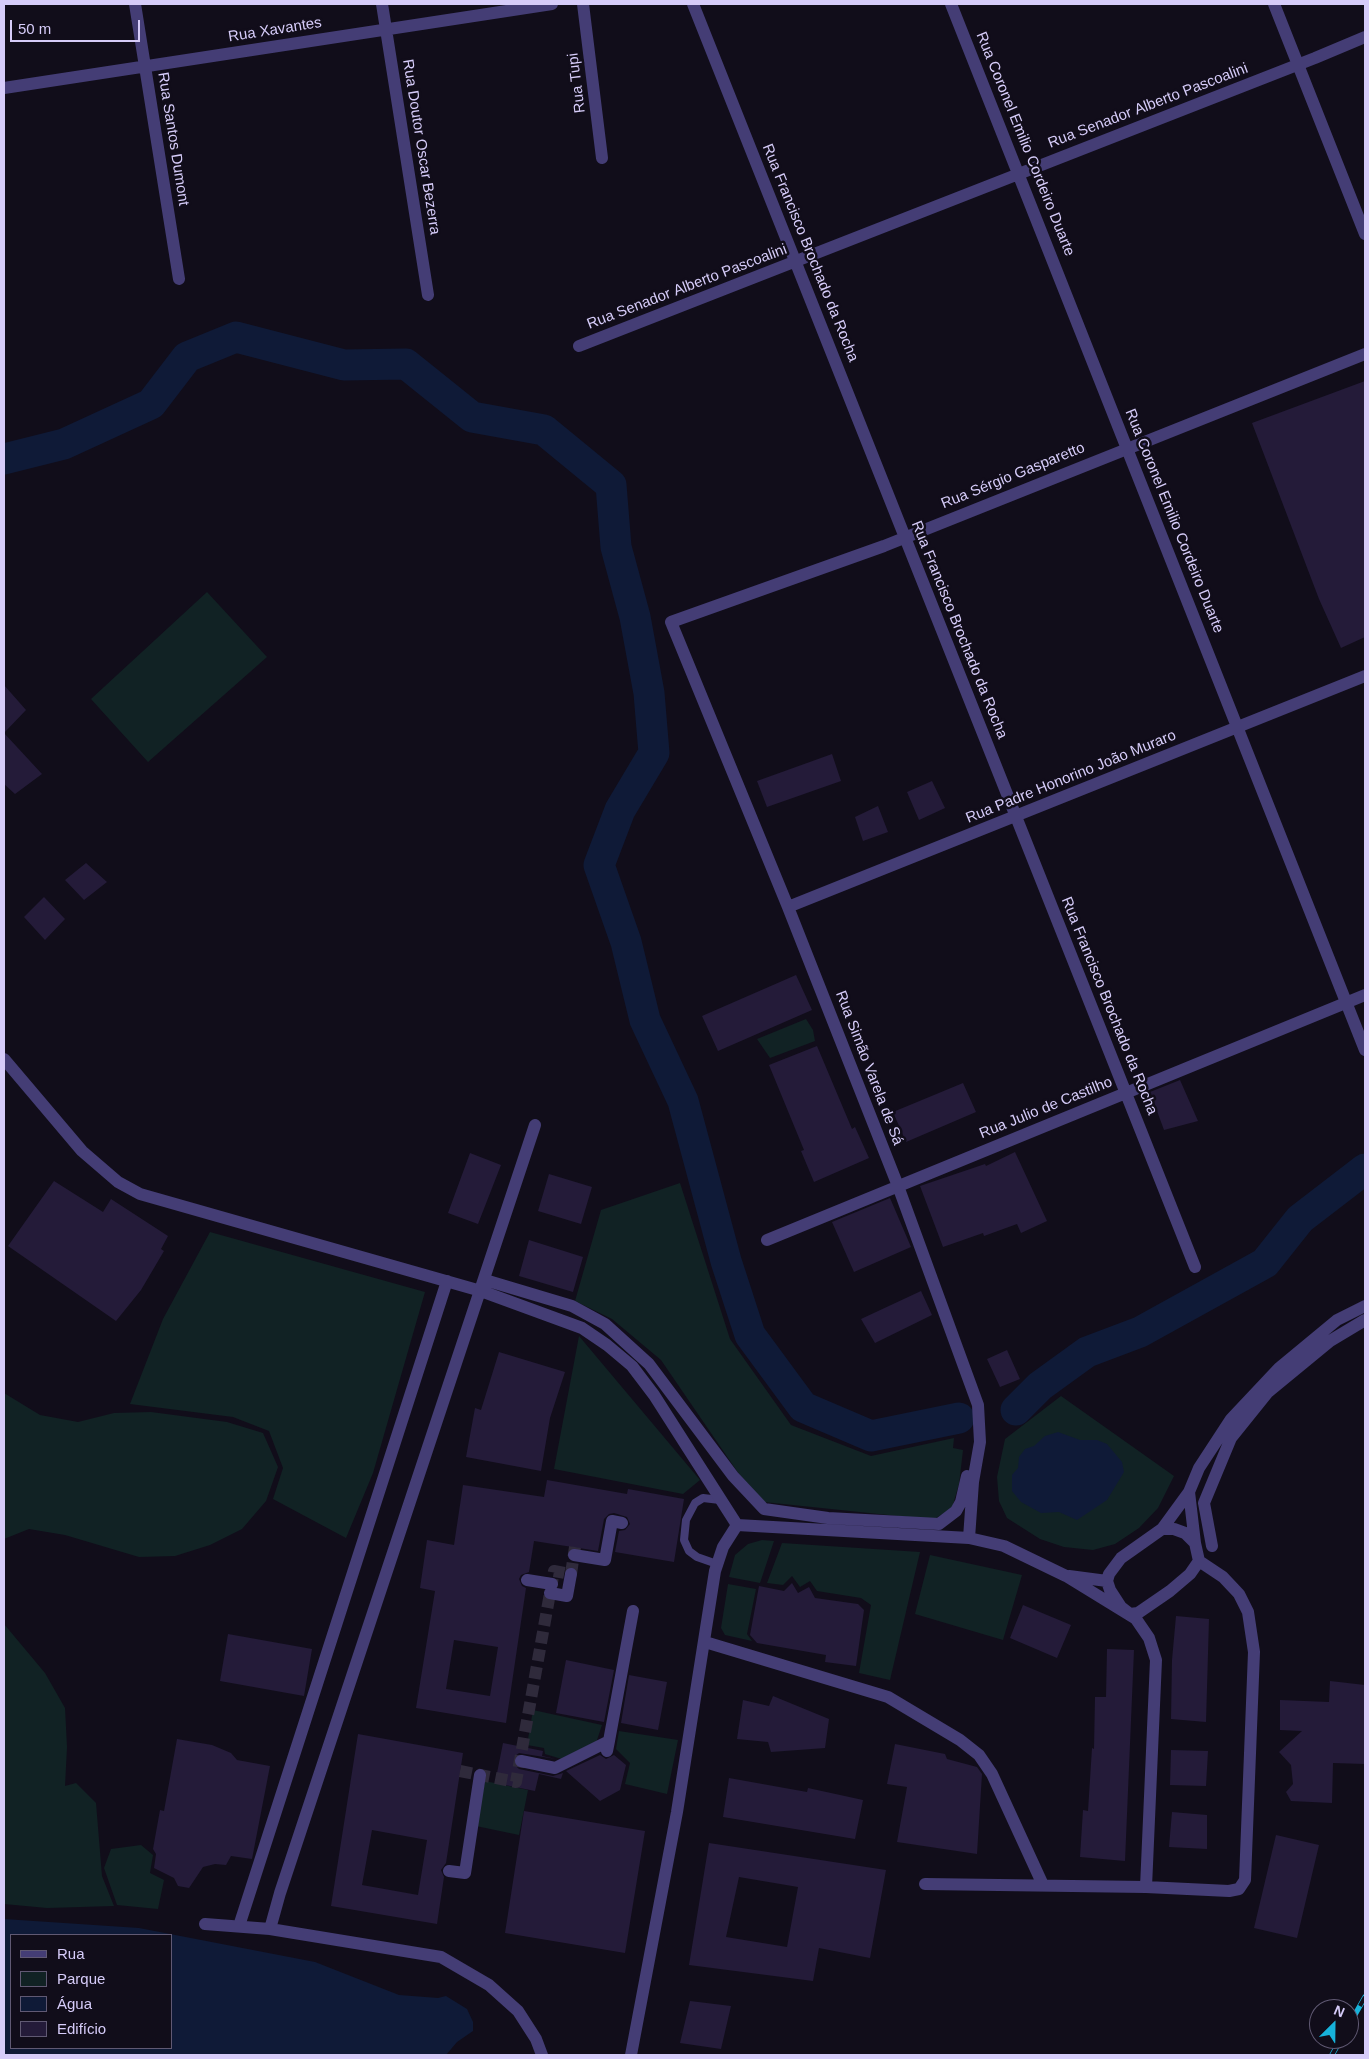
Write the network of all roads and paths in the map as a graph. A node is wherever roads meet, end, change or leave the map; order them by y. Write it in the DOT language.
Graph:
graph roads {
  1 [pos="135,4"];
  2 [pos="382,4"];
  3 [pos="552,4"];
  4 [pos="583,4"];
  5 [pos="693,4"];
  6 [pos="952,4"];
  7 [pos="1274,4"];
  8 [pos="386,30"];
  9 [pos="1365,36"];
  10 [pos="1298,65"];
  11 [pos="145,66"];
  12 [pos="4,88"];
  13 [pos="602,158"];
  14 [pos="1019,174"];
  15 [pos="1365,234"];
  16 [pos="796,262"];
  17 [pos="179,279"];
  18 [pos="428,295"];
  19 [pos="579,346"];
  20 [pos="1365,354"];
  21 [pos="1128,448"];
  22 [pos="905,537"];
  23 [pos="671,622"];
  24 [pos="1365,676"];
  25 [pos="1238,727"];
  26 [pos="1016,816"];
  27 [pos="788,907"];
  28 [pos="1365,995"];
  29 [pos="1347,1002"];
  30 [pos="1365,1050"];
  31 [pos="4,1059"];
  32 [pos="1126,1093"];
  33 [pos="535,1125"];
  34 [pos="898,1186"];
  35 [pos="767,1240"];
  36 [pos="1195,1267"];
  37 [pos="447,1281"];
  38 [pos="483,1285"];
  39 [pos="1365,1306"];
  40 [pos="1365,1320"];
  41 [pos="972,1429"];
  42 [pos="1189,1492"];
  43 [pos="720,1500"];
  44 [pos="622,1523"];
  45 [pos="737,1525"];
  46 [pos="1162,1529"];
  47 [pos="969,1538"];
  48 [pos="1195,1543"];
  49 [pos="1212,1546"];
  50 [pos="574,1554"];
  51 [pos="1199,1561"];
  52 [pos="717,1564"];
  53 [pos="570,1574"];
  54 [pos="1066,1576"];
  55 [pos="527,1580"];
  56 [pos="1107,1581"];
  57 [pos="633,1611"];
  58 [pos="1130,1614"];
  59 [pos="705,1642"];
  60 [pos="522,1761"];
  61 [pos="480,1775"];
  62 [pos="449,1870"];
  63 [pos="925,1884"];
  64 [pos="1043,1886"];
  65 [pos="1146,1887"];
  66 [pos="205,1924"];
  67 [pos="239,1926"];
  68 [pos="270,1929"];
  69 [pos="542,2055"];
  70 [pos="631,2055"];
  1 -- 11 [label="street, Rua Santos Dumont"];
  2 -- 8 [label="street, Rua Doutor Oscar Bezerra"];
  3 -- 8 [label="street, Rua Xavantes"];
  4 -- 13 [label="street, Rua Tupi"];
  5 -- 16 [label="street, Rua Francisco Brochado da Rocha"];
  6 -- 14 [label="street, Rua Coronel Emilio Cordeiro Duarte"];
  7 -- 10 [label="street"];
  8 -- 11 [label="street, Rua Xavantes"];
  8 -- 18 [label="street, Rua Doutor Oscar Bezerra"];
  9 -- 10 [label="street, Rua Senador Alberto Pascoalini"];
  10 -- 14 [label="street, Rua Senador Alberto Pascoalini"];
  10 -- 15 [label="street"];
  11 -- 12 [label="street, Rua Xavantes"];
  11 -- 17 [label="street, Rua Santos Dumont"];
  14 -- 16 [label="street, Rua Senador Alberto Pascoalini"];
  14 -- 21 [label="street, Rua Coronel Emilio Cordeiro Duarte"];
  16 -- 19 [label="street, Rua Senador Alberto Pascoalini"];
  16 -- 22 [label="street, Rua Francisco Brochado da Rocha"];
  20 -- 21 [label="street, Rua Sérgio Gasparetto"];
  21 -- 22 [label="street, Rua Sérgio Gasparetto"];
  21 -- 25 [label="street, Rua Coronel Emilio Cordeiro Duarte"];
  22 -- 23 [label="street, Rua Sérgio Gasparetto"];
  22 -- 26 [label="street, Rua Francisco Brochado da Rocha"];
  23 -- 27 [label="street, Rua Simão Varela de Sá"];
  24 -- 25 [label="street, Rua Padre Honorino João Muraro"];
  25 -- 26 [label="street, Rua Padre Honorino João Muraro"];
  25 -- 29 [label="street, Rua Coronel Emilio Cordeiro Duarte"];
  26 -- 27 [label="street, Rua Padre Honorino João Muraro"];
  26 -- 32 [label="street, Rua Francisco Brochado da Rocha"];
  27 -- 34 [label="street, Rua Simão Varela de Sá"];
  28 -- 29 [label="street, Rua Julio de Castilho"];
  29 -- 30 [label="street, Rua Coronel Emilio Cordeiro Duarte"];
  29 -- 32 [label="street, Rua Julio de Castilho"];
  31 -- 37 [label="street"];
  32 -- 34 [label="street, Rua Julio de Castilho"];
  32 -- 36 [label="street, Rua Francisco Brochado da Rocha"];
  33 -- 38 [label="street"];
  34 -- 35 [label="street, Rua Julio de Castilho"];
  34 -- 47 [label="street, Rua Simão Varela de Sá"];
  37 -- 38 [label="street"];
  37 -- 67 [label="street"];
  38 -- 41 [label="street"];
  38 -- 43 [label="street"];
  38 -- 68 [label="street"];
  39 -- 42 [label="street"];
  40 -- 49 [label="street"];
  42 -- 46 [label="street"];
  42 -- 48 [label="street"];
  43 -- 45 [label="street"];
  43 -- 52 [label="lane"];
  44 -- 50 [label="street"];
  45 -- 47 [label="street"];
  45 -- 52 [label="street"];
  46 -- 48 [label="street"];
  46 -- 56 [label="street"];
  47 -- 54 [label="street"];
  48 -- 51 [label="street"];
  51 -- 58 [label="street"];
  51 -- 65 [label="street"];
  52 -- 59 [label="street"];
  53 -- 55 [label="street"];
  54 -- 56 [label="street"];
  54 -- 58 [label="street"];
  56 -- 58 [label="street"];
  57 -- 60 [label="street"];
  58 -- 65 [label="street"];
  59 -- 64 [label="street"];
  59 -- 70 [label="street"];
  61 -- 62 [label="street"];
  63 -- 64 [label="street"];
  64 -- 65 [label="street"];
  66 -- 67 [label="street"];
  67 -- 68 [label="street"];
  68 -- 69 [label="street"];
}
